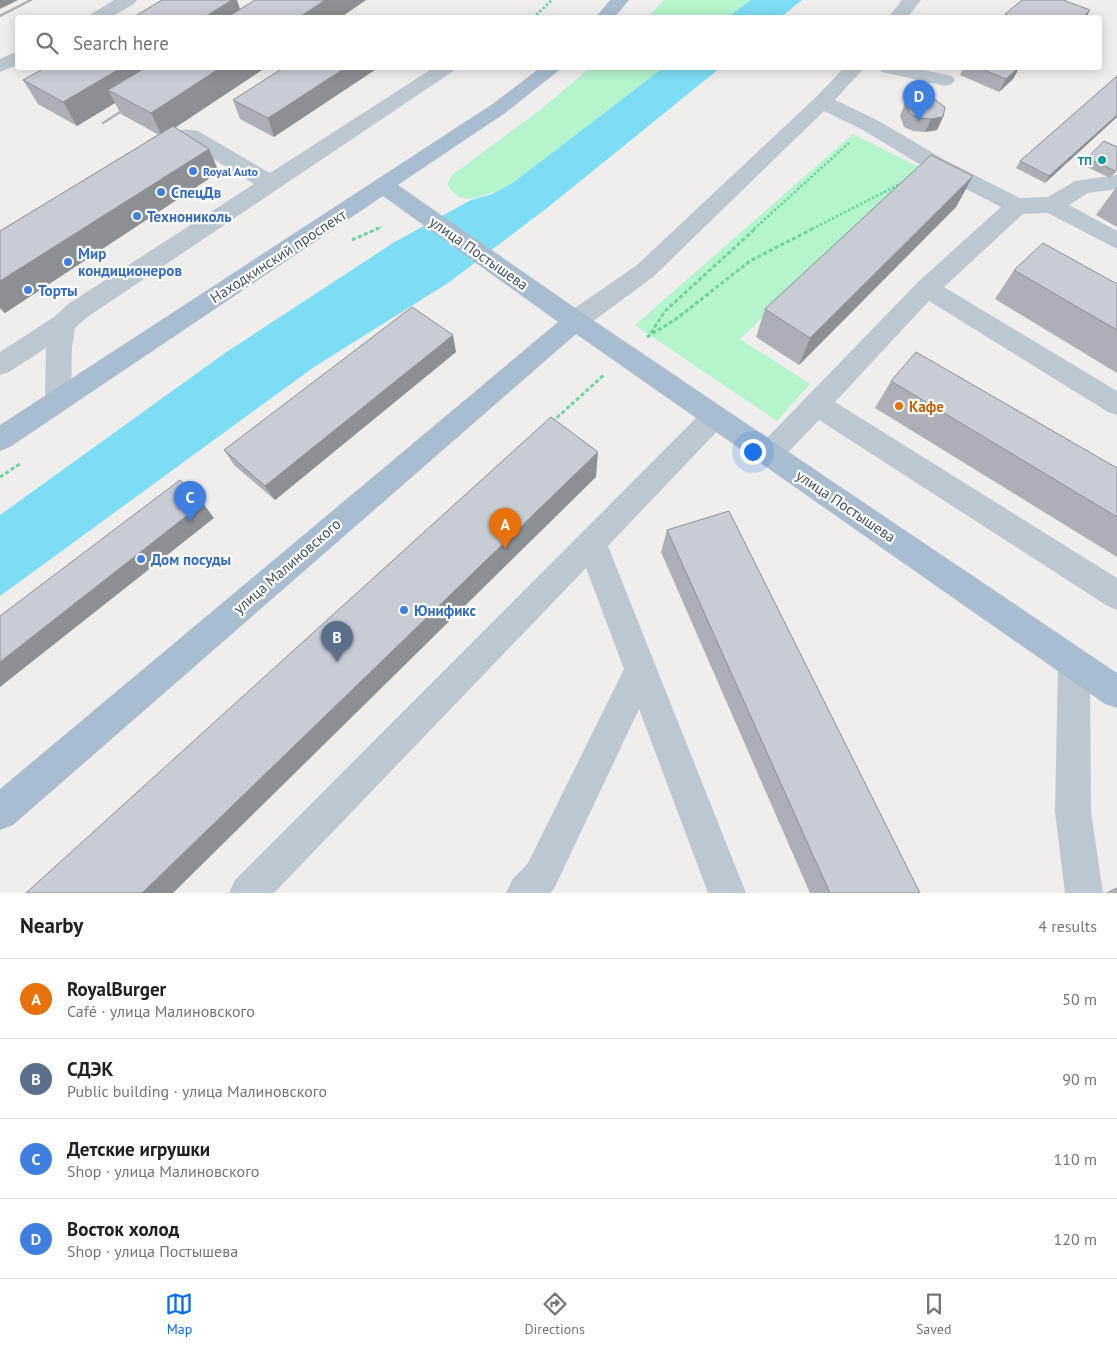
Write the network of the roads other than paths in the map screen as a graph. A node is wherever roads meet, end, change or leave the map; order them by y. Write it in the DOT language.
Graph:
graph roads {
  1 [pos="128,0"];
  2 [pos="620,0"];
  3 [pos="912,0"];
  4 [pos="100,15"];
  5 [pos="607,15"];
  6 [pos="900,15"];
  7 [pos="15,58"];
  8 [pos="0,66"];
  9 [pos="442,70"];
  10 [pos="549,70"];
  11 [pos="852,70"];
  12 [pos="898,70"];
  13 [pos="946,80"];
  14 [pos="822,102"];
  15 [pos="133,158"];
  16 [pos="1117,182"];
  17 [pos="271,184"];
  18 [pos="384,186"];
  19 [pos="1052,205"];
  20 [pos="1017,206"];
  21 [pos="1117,241"];
  22 [pos="927,288"];
  23 [pos="575,321"];
  24 [pos="63,324"];
  25 [pos="0,365"];
  26 [pos="58,400"];
  27 [pos="816,404"];
  28 [pos="1117,404"];
  29 [pos="715,416"];
  30 [pos="0,439"];
  31 [pos="769,454"];
  32 [pos="591,541"];
  33 [pos="1117,596"];
  34 [pos="1074,663"];
  35 [pos="641,669"];
  36 [pos="1117,692"];
  37 [pos="0,812"];
  38 [pos="248,893"];
  39 [pos="525,893"];
  40 [pos="727,893"];
  41 [pos="1084,893"];
  1 -- 4 [label="street"];
  2 -- 5 [label="main road"];
  3 -- 6 [label="street"];
  7 -- 8 [label="street"];
  9 -- 17 [label="street"];
  10 -- 18 [label="main road, Находкинский проспект"];
  11 -- 14 [label="street"];
  12 -- 13 [label="street"];
  14 -- 20 [label="street"];
  14 -- 23 [label="street"];
  15 -- 17 [label="street"];
  16 -- 19 [label="street"];
  17 -- 24 [label="street"];
  18 -- 23 [label="main road, улица Постышева"];
  18 -- 26 [label="main road, Находкинский проспект"];
  19 -- 20 [label="street"];
  19 -- 21 [label="street"];
  20 -- 22 [label="street"];
  22 -- 27 [label="street"];
  22 -- 28 [label="street"];
  23 -- 29 [label="main road, улица Постышева"];
  23 -- 37 [label="main road, улица Малиновского"];
  24 -- 25 [label="street"];
  24 -- 26 [label="street"];
  26 -- 30 [label="main road, Находкинский проспект"];
  27 -- 31 [label="street"];
  27 -- 33 [label="street"];
  29 -- 31 [label="main road, улица Постышева"];
  29 -- 32 [label="street"];
  31 -- 34 [label="main road, улица Постышева"];
  32 -- 35 [label="street"];
  32 -- 38 [label="street"];
  34 -- 36 [label="main road, улица Постышева"];
  34 -- 41 [label="street"];
  35 -- 39 [label="street"];
  35 -- 40 [label="street"];
}
